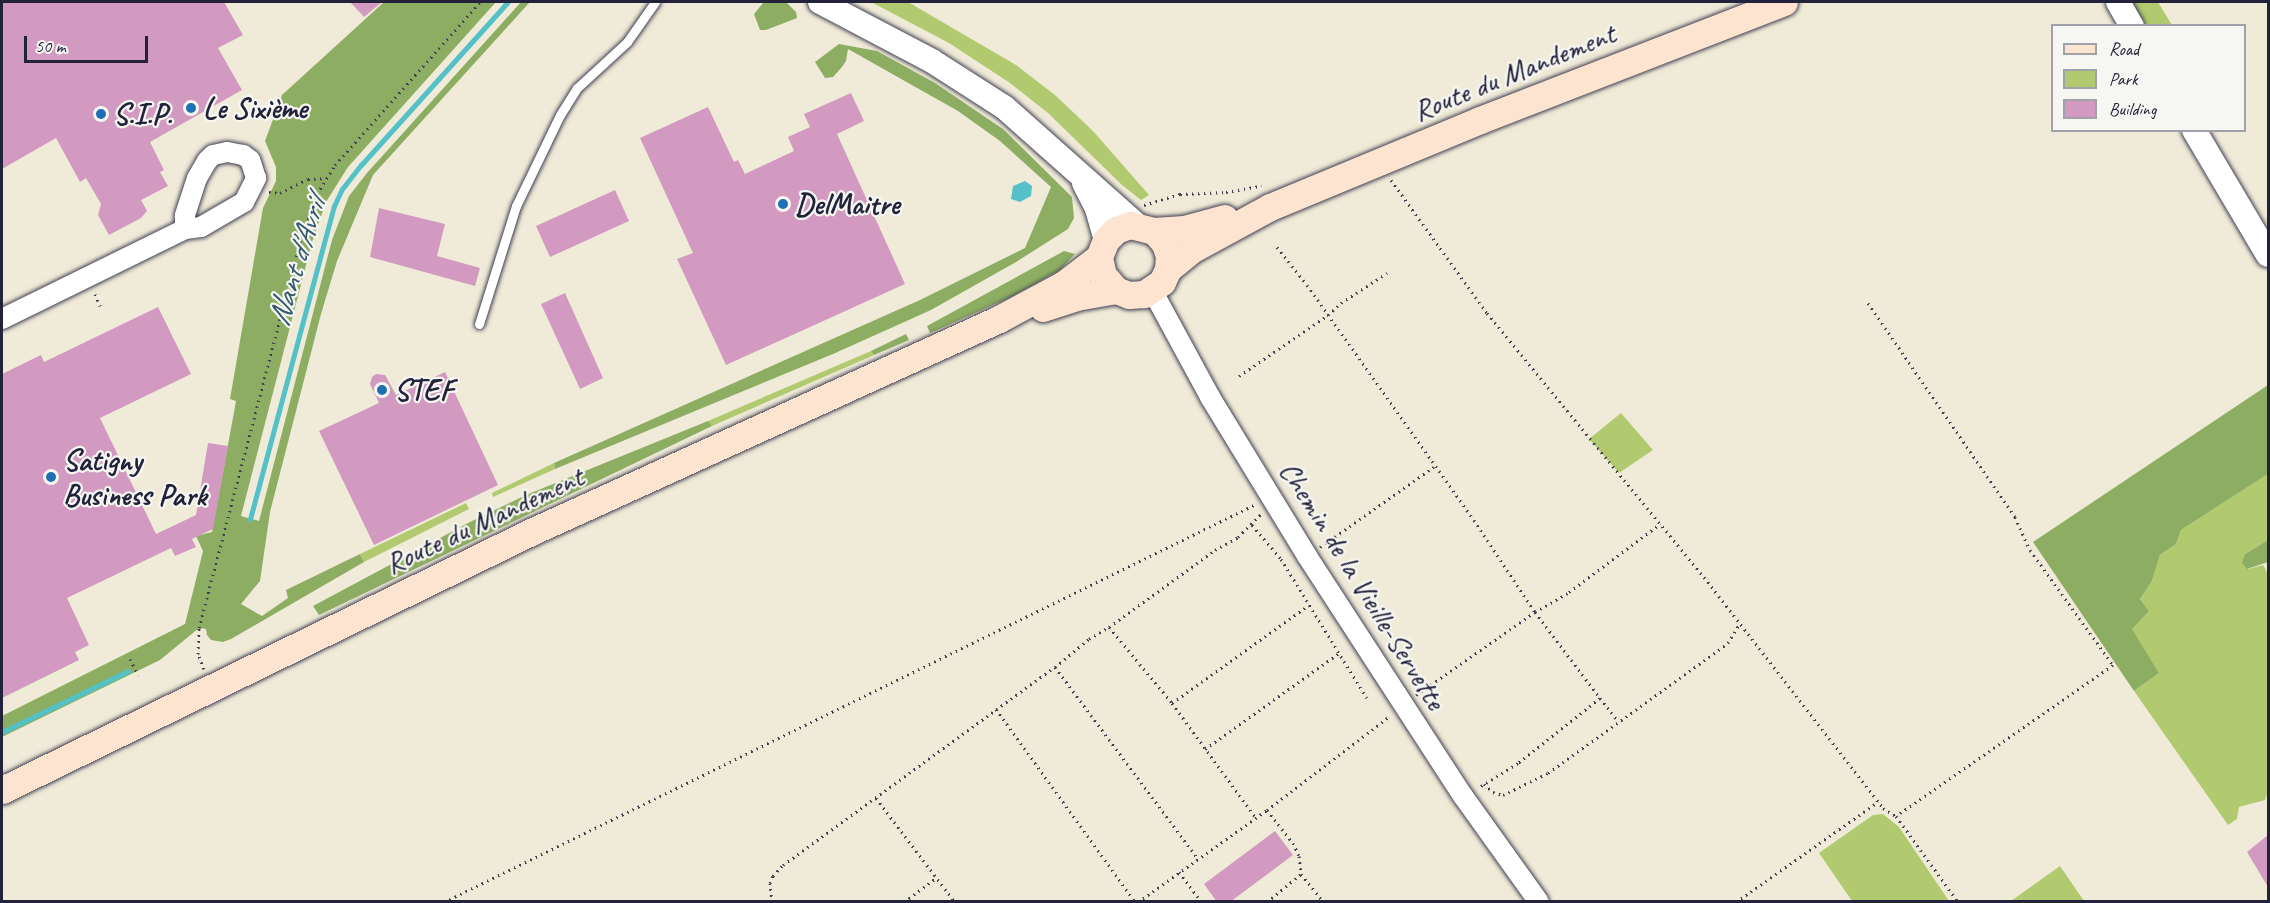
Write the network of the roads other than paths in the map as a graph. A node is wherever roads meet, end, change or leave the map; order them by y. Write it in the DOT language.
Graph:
graph roads {
  1 [pos="655,2"];
  2 [pos="820,2"];
  3 [pos="1784,2"];
  4 [pos="2118,2"];
  5 [pos="2131,24"];
  6 [pos="2195,132"];
  7 [pos="1081,178"];
  8 [pos="1266,196"];
  9 [pos="1143,220"];
  10 [pos="185,229"];
  11 [pos="1102,248"];
  12 [pos="2268,255"];
  13 [pos="1168,269"];
  14 [pos="1116,290"];
  15 [pos="1152,290"];
  16 [pos="2,319"];
  17 [pos="999,319"];
  18 [pos="479,324"];
  19 [pos="2,790"];
  20 [pos="1539,902"];
  1 -- 18 [label="lane"];
  2 -- 7 [label="street"];
  3 -- 8 [label="main road, Route du Mandement"];
  4 -- 5 [label="street"];
  6 -- 12 [label="street"];
  7 -- 9 [label="street"];
  7 -- 11 [label="street"];
  8 -- 9 [label="main road, Route du Mandement"];
  8 -- 13 [label="main road, Route du Mandement"];
  9 -- 11 [label="main road"];
  9 -- 13 [label="main road"];
  10 -- 16 [label="street"];
  11 -- 14 [label="main road"];
  11 -- 17 [label="main road, Route du Mandement"];
  13 -- 15 [label="main road"];
  14 -- 15 [label="main road"];
  14 -- 17 [label="main road, Route du Mandement"];
  15 -- 20 [label="street, Chemin de la Vieille-Servette"];
  17 -- 19 [label="main road, Route du Mandement"];
}
